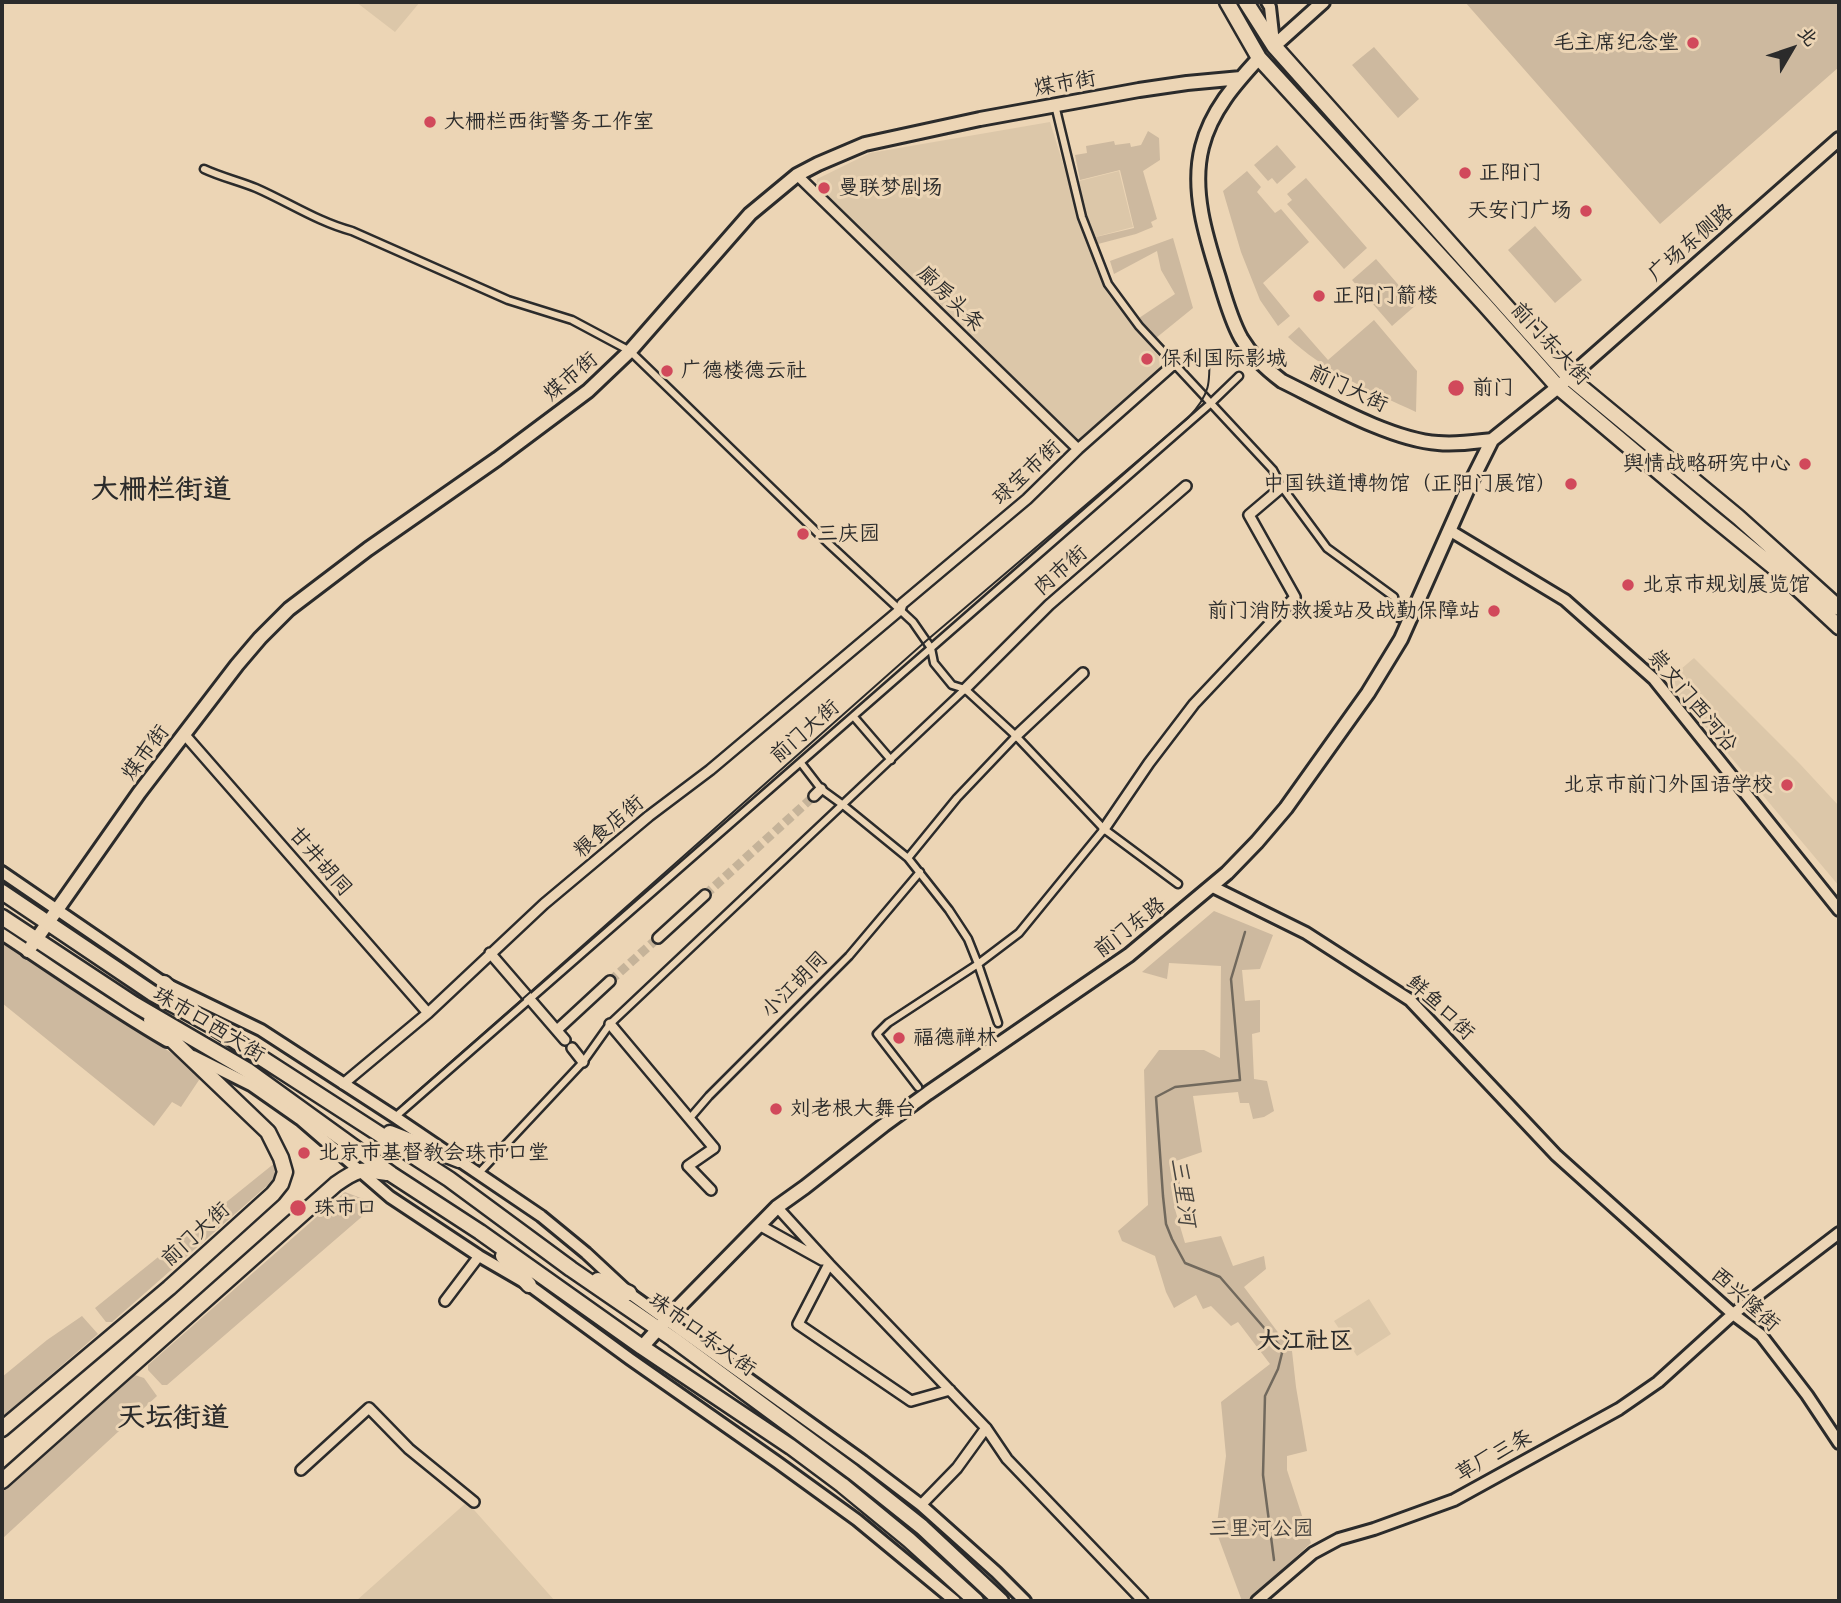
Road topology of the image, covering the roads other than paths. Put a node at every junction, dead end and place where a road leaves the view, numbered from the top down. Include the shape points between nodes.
1 (1246, 2) edge
2 (1267, 2) edge
3 (1323, 2) edge
4 (1228, 4) edge
5 (1274, 46) junction
6 (1259, 58) junction
7 (1241, 78) junction
8 (1055, 105) junction
9 (1839, 139) edge
10 (204, 169) dead end
11 (797, 175) junction
12 (630, 351) junction
13 (1174, 364) junction
14 (1239, 376) dead end
15 (1563, 382) junction
16 (1210, 404) junction
17 (1492, 440) junction
18 (1078, 449) junction
19 (1186, 486) dead end
20 (1282, 487) junction
21 (1449, 530) junction
22 (901, 607) junction
23 (1839, 608) edge
24 (1399, 618) dead end
25 (1839, 627) edge
26 (932, 650) junction
27 (1083, 673) dead end
28 (965, 689) junction
29 (854, 717) junction
30 (184, 734) junction
31 (1016, 736) junction
32 (891, 760) junction
33 (801, 763) junction
34 (843, 805) junction
35 (1104, 829) junction
36 (908, 858) junction
37 (2, 872) edge
38 (920, 872) junction
39 (1178, 884) dead end
40 (1213, 887) junction
41 (2, 892) edge
42 (705, 895) tunnel mouth
43 (57, 909) junction
44 (1839, 910) edge
45 (2, 917) edge
46 (47, 923) junction
47 (2, 934) edge
48 (658, 938) tunnel mouth
49 (32, 945) junction
50 (490, 953) junction
51 (978, 964) junction
52 (611, 981) tunnel mouth
53 (163, 982) junction
54 (530, 999) junction
55 (134, 1004) junction
56 (428, 1013) junction
57 (998, 1023) dead end
58 (610, 1024) junction
59 (212, 1026) junction
60 (557, 1030) junction
61 (565, 1040) dead end
62 (572, 1048) dead end
63 (180, 1049) junction
64 (583, 1062) junction
65 (247, 1070) junction
66 (343, 1084) junction
67 (918, 1087) dead end
68 (396, 1117) junction
69 (690, 1118) junction
70 (363, 1122) junction
71 (459, 1160) junction
72 (360, 1170) junction
73 (480, 1173) junction
74 (391, 1174) junction
75 (711, 1190) dead end
76 (1607, 1201) joint
77 (777, 1207) junction
78 (759, 1225) junction
79 (480, 1232) junction
80 (1839, 1233) edge
81 (479, 1256) junction
82 (829, 1264) junction
83 (571, 1269) junction
84 (529, 1285) junction
85 (629, 1293) junction
86 (444, 1301) dead end
87 (1733, 1314) junction
88 (662, 1324) junction
89 (642, 1347) junction
90 (697, 1357) junction
91 (682, 1374) junction
92 (950, 1391) junction
93 (986, 1428) junction
94 (2, 1429) edge
95 (1839, 1443) edge
96 (301, 1470) dead end
97 (2, 1481) edge
98 (474, 1502) dead end
99 (920, 1504) junction
100 (955, 1601) edge
101 (976, 1601) edge
102 (1001, 1601) edge
103 (1025, 1601) edge
104 (1143, 1601) edge
105 (1257, 1601) edge

1 - 5 main road, 前门东大街
2 - 5 street
3 - 5 main road
4 - 6 main road, 前门东大街
5 - 6 main road
5 - 15 main road, 前门东大街
6 - 7 main road
6 - 15 main road, 前门东大街 via 1485,304
7 - 8 main road, 煤市街
7 - 17 main road, 前门大街 via 1209,124 1198,172 1207,238 1241,338 1269,371 1292,386 1399,435 1454,444
8 - 11 main road, 煤市街 via 865,144
8 - 13 street via 1082,217 1108,284
9 - 15 main road, 广场东侧路
10 - 12 street via 508,300 572,320
11 - 12 main road, 煤市街 via 750,214
11 - 18 street, 廊房头条
12 - 22 street
12 - 30 main road, 煤市街 via 541,427 289,609 237,665
13 - 16 street
13 - 18 street, 球宝市街
14 - 16 street, 前门大街
15 - 17 main road, 广场东侧路
15 - 23 main road, 前门东大街 via 1738,517
15 - 25 main road, 前门东大街
16 - 20 street via 1273,470
16 - 26 street, 前门大街
17 - 21 main road, 前门东路
18 - 22 street, 球宝市街
19 - 28 street, 肉市街 via 1049,604
20 - 24 street via 1327,548 1394,597
20 - 35 street via 1249,515 1295,597 1194,704
21 - 40 main road, 前门东路 via 1401,639 1368,693 1286,808
21 - 44 street, 崇文门西河沿 via 1565,600 1654,679
22 - 26 street
22 - 50 street, 粮食店街
26 - 28 street via 934,663 952,685
26 - 29 street, 前门大街
27 - 31 street
28 - 31 street
28 - 32 street
29 - 32 street
29 - 33 street, 前门大街
30 - 43 main road, 煤市街
30 - 56 street, 甘井胡同
31 - 35 street
31 - 36 street
32 - 34 street
33 - 34 street via 818,793
33 - 54 street, 前门大街
34 - 36 street
34 - 58 street
35 - 39 street
35 - 51 street via 1019,933
36 - 38 street
37 - 43 street, 珠市口西大街
38 - 51 street via 968,939
38 - 69 street, 小江胡同 via 849,956
40 - 76 street, 鲜鱼口街 via 1307,933 1410,1000 1540,1140
40 - 77 main road, 前门东路 via 1129,956 928,1093
41 - 46 main road, 珠市口西大街
42 - 48 street
43 - 46 main road, 煤市街
43 - 53 street, 珠市口西大街
45 - 49 main road, 珠市口西大街
46 - 49 main road, 煤市街
46 - 59 main road, 珠市口西大街 via 152,993
47 - 49 street, 珠市口西大街
49 - 55 main road, 珠市口西大街
49 - 63 street, 珠市口西大街 via 127,1018
50 - 54 street
50 - 56 street, 粮食店街
51 - 57 street
51 - 67 street via 877,1034
52 - 60 street
53 - 59 main road
53 - 66 street, 珠市口西大街 via 261,1030
54 - 60 street
54 - 68 street, 前门大街
55 - 63 main road, 前门大街
55 - 65 main road, 珠市口西大街
56 - 66 street, 粮食店街
58 - 64 street
58 - 69 street
59 - 70 main road, 珠市口西大街
60 - 61 street
62 - 64 street
63 - 65 main road
63 - 72 street, 珠市口西大街 via 251,1085 302,1120
63 - 94 main road, 前门大街 via 268,1132 285,1172 281,1184 169,1288
64 - 73 street
65 - 74 main road, 珠市口西大街
66 - 68 street, 珠市口西大街
68 - 71 street, 珠市口东大街
69 - 75 street via 715,1148 688,1166
70 - 71 main road
70 - 83 main road, 珠市口东大街
71 - 73 street, 珠市口东大街
72 - 74 main road
72 - 81 street via 390,1197
72 - 97 main road via 336,1184
73 - 85 street, 珠市口东大街 via 541,1216
74 - 79 main road, 珠市口东大街
76 - 87 street, 西兴隆街
77 - 78 main road, 前门东路
77 - 82 street
78 - 82 street
78 - 88 main road, 前门东路
79 - 84 main road
79 - 89 main road, 珠市口东大街
80 - 87 street, 草厂三条
81 - 84 street
81 - 86 street
82 - 92 street
82 - 92 street via 798,1324 911,1401
83 - 85 main road
83 - 88 main road, 珠市口东大街
84 - 100 street via 857,1520
85 - 88 street, 珠市口东大街
87 - 95 street, 西兴隆街 via 1761,1335
87 - 105 street, 草厂三条 via 1658,1382 1619,1409 1454,1500 1339,1539 1313,1553
88 - 89 main road, 前门东路
88 - 90 main road, 珠市口东大街
88 - 99 street, 珠市口东大街
89 - 91 main road, 珠市口东大街
90 - 91 main road
90 - 102 main road, 珠市口东大街 via 912,1520
91 - 101 main road, 珠市口东大街 via 842,1485
92 - 93 street
93 - 99 street via 957,1468
93 - 104 street via 1007,1459
96 - 98 street via 369,1408 409,1449
99 - 103 street, 珠市口东大街

